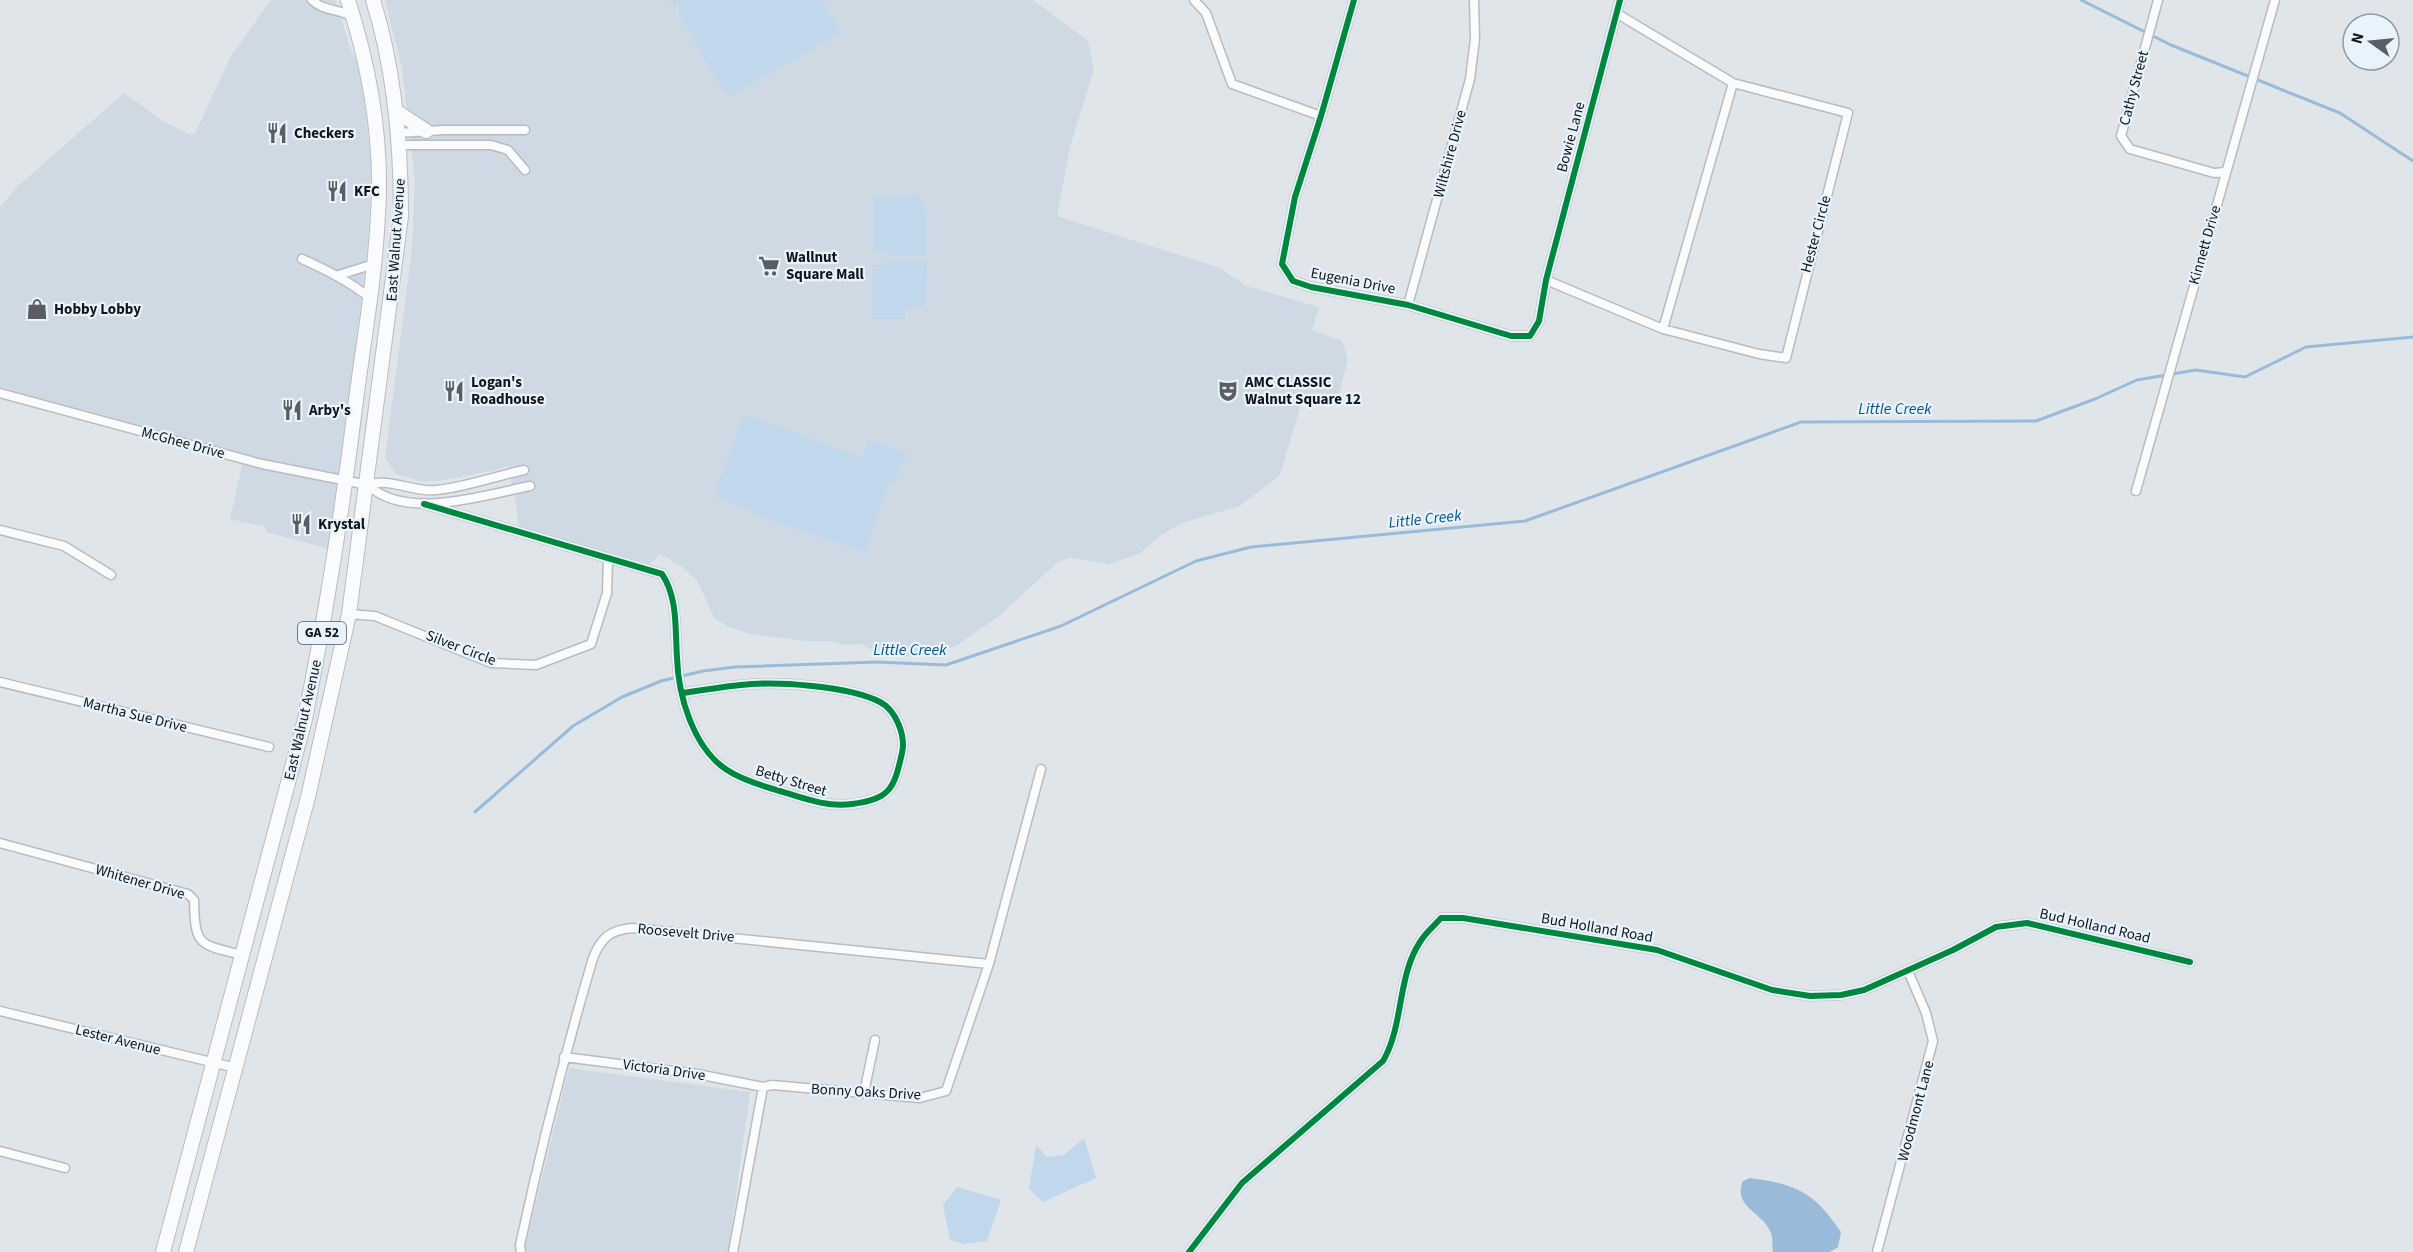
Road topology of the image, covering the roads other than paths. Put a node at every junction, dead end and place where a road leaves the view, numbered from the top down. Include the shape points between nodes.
1 (316, 0) edge
2 (348, 0) edge
3 (373, 0) edge
4 (1194, 0) edge
5 (1354, 0) edge
6 (1474, 0) edge
7 (1620, 0) edge
8 (2157, 0) edge
9 (2275, 0) edge
10 (1616, 13) junction
11 (354, 18) junction
12 (1733, 83) junction
13 (396, 111) junction
14 (1321, 116) junction
15 (525, 130) dead end
16 (426, 131) junction
17 (399, 139) junction
18 (525, 170) dead end
19 (2225, 172) junction
20 (302, 259) dead end
21 (374, 264) junction
22 (339, 275) junction
23 (1546, 280) junction
24 (370, 298) junction
25 (1408, 305) junction
26 (1663, 329) junction
27 (0, 393) edge
28 (524, 470) dead end
29 (346, 482) junction
30 (368, 485) junction
31 (530, 486) dead end
32 (2136, 491) dead end
33 (424, 504) junction
34 (0, 530) edge
35 (608, 558) junction
36 (111, 575) dead end
37 (349, 614) junction
38 (0, 682) edge
39 (683, 693) junction
40 (269, 747) dead end
41 (1041, 769) dead end
42 (0, 843) edge
43 (242, 955) junction
44 (2190, 962) dead end
45 (989, 964) junction
46 (1908, 971) junction
47 (0, 1011) edge
48 (875, 1040) dead end
49 (564, 1057) junction
50 (214, 1064) junction
51 (236, 1068) junction
52 (763, 1087) junction
53 (864, 1093) junction
54 (0, 1151) edge
55 (65, 1168) dead end
56 (164, 1252) edge
57 (186, 1252) edge
58 (521, 1252) edge
59 (733, 1252) edge
60 (1189, 1252) edge
61 (1877, 1252) edge

1 - 11 street via 321,9 337,10
2 - 11 main road, East Walnut Avenue / GA 52
3 - 13 main road, East Walnut Avenue / GA 52
4 - 14 street via 1206,13 1232,84
5 - 14 street, Eugenia Drive
6 - 25 street, Wiltshire Drive via 1470,79
7 - 10 street, Bowie Lane
8 - 19 street, Cathy Street via 2121,136 2130,149 2214,173
9 - 19 street, Kinnett Drive
10 - 12 street, Hester Circle
10 - 23 street, Bowie Lane
11 - 21 main road, East Walnut Avenue / GA 52 via 369,77 375,125 379,214
12 - 26 street
12 - 26 street, Hester Circle via 1848,112 1786,358
13 - 16 main road
13 - 17 main road, East Walnut Avenue / GA 52
14 - 25 street, Eugenia Drive via 1295,197 1282,264 1293,281
15 - 16 street
16 - 17 street
17 - 18 street via 491,145 508,150
17 - 30 main road, East Walnut Avenue / GA 52 via 401,216
19 - 32 street, Kinnett Drive
20 - 22 street
21 - 22 street
21 - 24 main road, East Walnut Avenue / GA 52
22 - 24 street
23 - 25 street, Eugenia Drive via 1539,321 1530,336 1511,336
23 - 26 street, Hester Circle
24 - 29 main road, East Walnut Avenue / GA 52
27 - 29 street, McGhee Drive via 251,461
28 - 30 street via 437,490 381,481
29 - 30 street, McGhee Drive
29 - 43 main road, East Walnut Avenue / GA 52 via 305,719
30 - 33 street, Betty Street via 377,493
30 - 37 main road, East Walnut Avenue / GA 52
31 - 33 street
33 - 35 street, Betty Street
34 - 36 street via 64,546
35 - 37 street, Silver Circle via 606,593 591,644 536,665 491,663 375,616
35 - 39 street, Betty Street via 662,574 668,582 674,603
37 - 51 main road, East Walnut Avenue / GA 52 via 323,740
38 - 40 street, Martha Sue Drive
39 - 39 street, Betty Street via 743,685 802,686 882,702 900,726 903,749 894,785 874,801 835,807 750,782 725,769 711,756 688,713
41 - 45 street, Bonny Oaks Drive
42 - 43 street, Whitener Drive via 188,894 194,900 200,939 206,945
43 - 50 main road, East Walnut Avenue / GA 52
44 - 46 street, Bud Holland Road via 2027,922 1996,927
45 - 49 street, Roosevelt Drive via 621,929 599,943
45 - 53 street, Bonny Oaks Drive via 946,1090 920,1098
46 - 60 street, Bud Holland Road via 1864,990 1810,996 1772,990 1646,948 1463,918 1441,918 1419,943 1406,978 1392,1045 1383,1061 1242,1183
46 - 61 street, Woodmont Lane via 1933,1041
47 - 50 street, Lester Avenue
48 - 53 street
49 - 52 street, Victoria Drive via 697,1074
49 - 58 street, Roosevelt Drive via 541,1147
50 - 51 street, Lester Avenue
50 - 56 main road, East Walnut Avenue / GA 52
51 - 57 main road, East Walnut Avenue / GA 52
52 - 53 street, Bonny Oaks Drive via 772,1084
52 - 59 street
54 - 55 street

